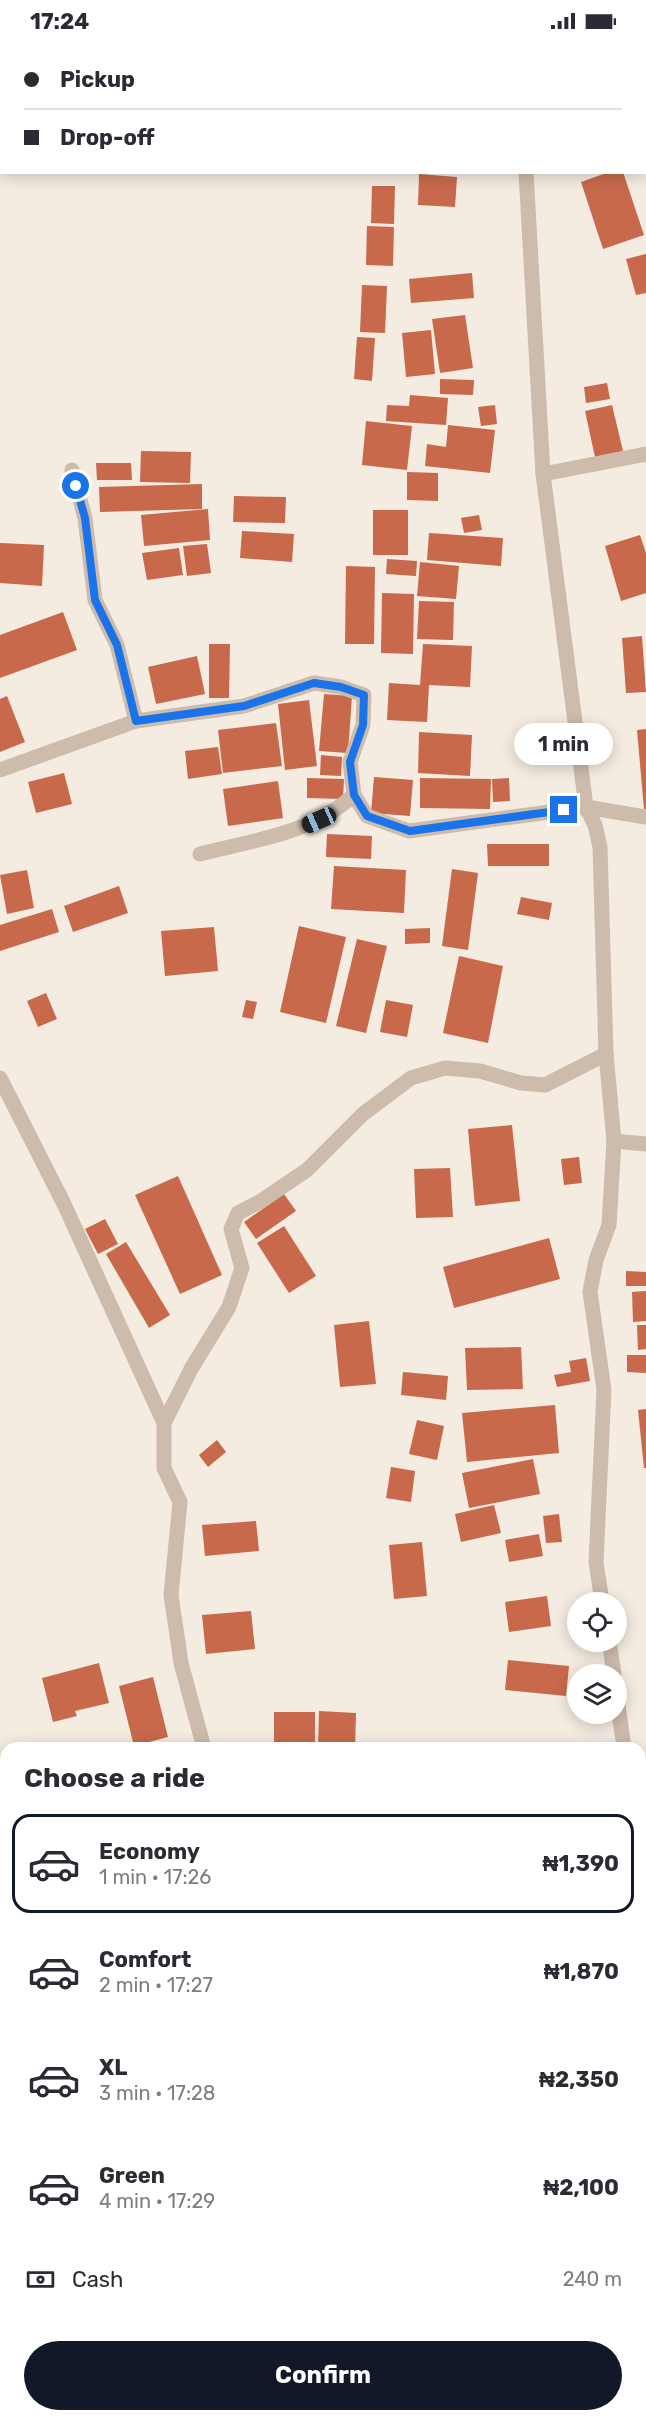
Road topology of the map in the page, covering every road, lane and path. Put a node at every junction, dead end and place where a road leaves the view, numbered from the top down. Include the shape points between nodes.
1 (526, 174) edge
2 (646, 454) edge
3 (72, 470) dead end
4 (543, 474) junction
5 (136, 721) junction
6 (0, 770) edge
7 (354, 795) junction
8 (586, 807) junction
9 (646, 817) edge
10 (200, 855) dead end
11 (606, 1054) junction
12 (0, 1078) edge
13 (614, 1141) junction
14 (646, 1144) edge
15 (164, 1423) junction
16 (600, 1592) edge
17 (621, 1724) edge
18 (202, 1742) edge
19 (623, 1742) edge

1 - 4 street
2 - 4 street
3 - 5 street via 85,518 95,600 117,645
4 - 8 street
5 - 6 street
5 - 7 street via 244,706 314,683 341,687 364,695 363,725 350,762
7 - 8 street via 367,816 410,831
7 - 10 street via 333,812 291,832
8 - 9 street
8 - 11 street via 600,846
11 - 13 street
11 - 15 street via 545,1085 446,1068 411,1078 363,1114 307,1170 238,1213 231,1230 242,1268 229,1307
12 - 15 street via 64,1204
13 - 14 street
13 - 16 street via 609,1225 590,1292 604,1390 596,1562
15 - 18 street via 164,1468 180,1502 171,1595 181,1663
17 - 19 street

